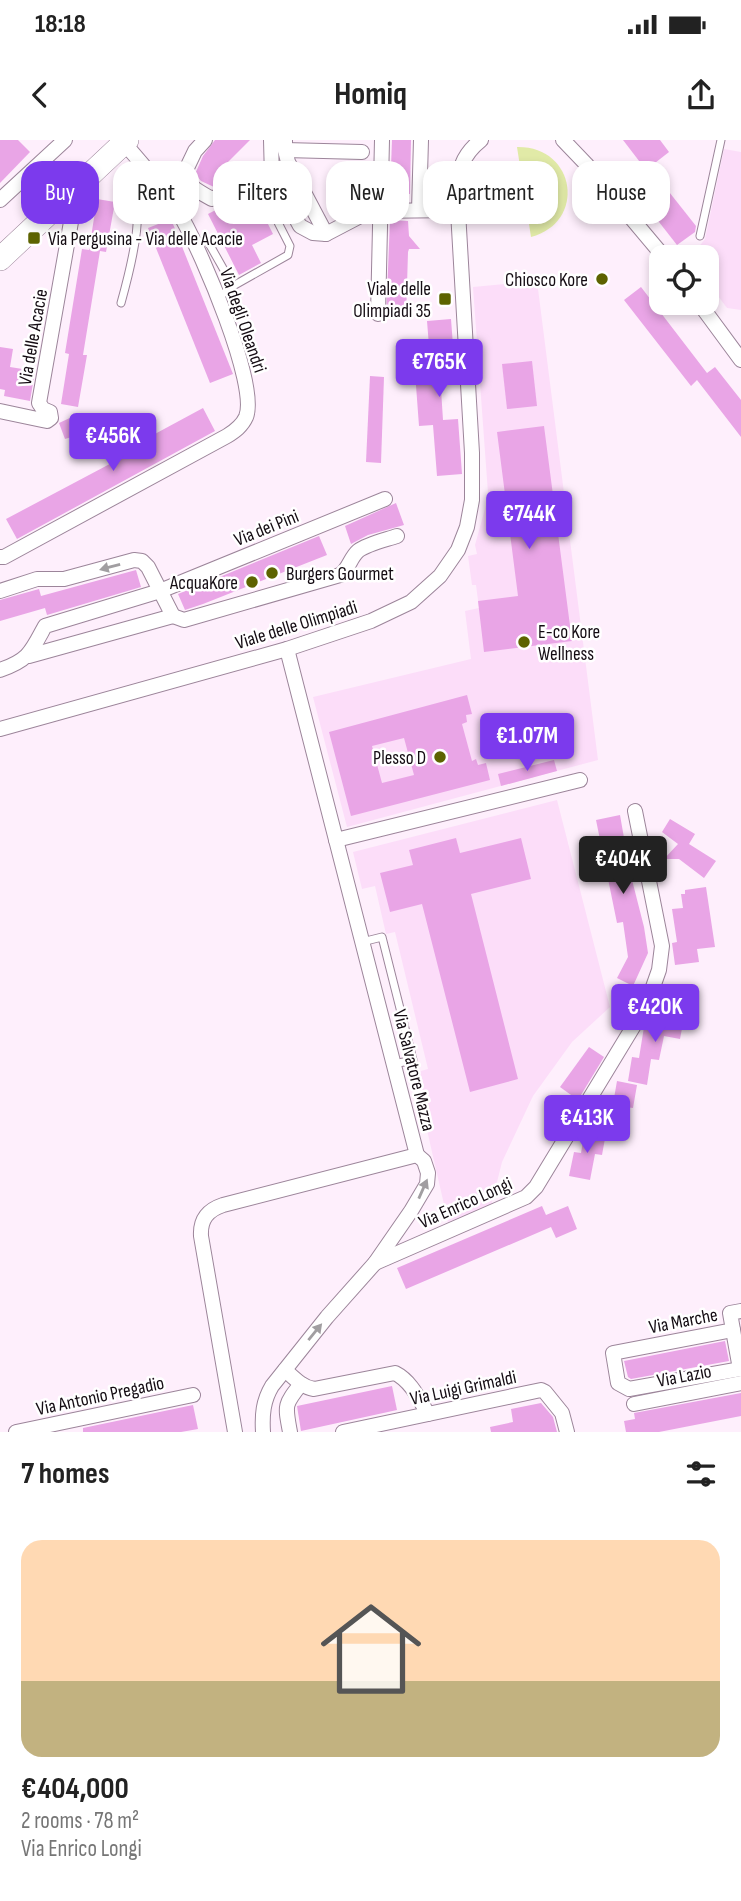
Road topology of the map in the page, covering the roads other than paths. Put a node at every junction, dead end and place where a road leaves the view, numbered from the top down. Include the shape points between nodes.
1 (65, 140) edge
2 (205, 140) edge
3 (271, 140) edge
4 (382, 140) edge
5 (421, 140) edge
6 (481, 140) edge
7 (563, 140) edge
8 (721, 140) edge
9 (123, 144) edge
10 (285, 145) edge
11 (362, 152) dead end
12 (272, 161) edge
13 (381, 161) edge
14 (463, 161) edge
15 (99, 166) edge
16 (213, 199) edge
17 (0, 200) edge
18 (409, 210) edge
19 (419, 210) junction
20 (423, 210) edge
21 (38, 224) edge
22 (59, 224) edge
23 (71, 224) edge
24 (279, 224) edge
25 (299, 224) edge
26 (345, 224) edge
27 (380, 224) edge
28 (460, 224) edge
29 (326, 234) junction
30 (701, 236) dead end
31 (207, 240) dead end
32 (0, 244) edge
33 (654, 245) edge
34 (67, 247) junction
35 (0, 259) edge
36 (233, 286) junction
37 (219, 297) junction
38 (121, 303) dead end
39 (378, 314) dead end
40 (708, 315) edge
41 (741, 360) edge
42 (0, 411) edge
43 (385, 499) dead end
44 (397, 536) dead end
45 (0, 557) edge
46 (0, 591) edge
47 (160, 591) junction
48 (173, 616) junction
49 (287, 649) junction
50 (29, 656) junction
51 (1, 666) edge
52 (0, 729) edge
53 (580, 780) dead end
54 (635, 811) dead end
55 (336, 840) junction
56 (362, 942) junction
57 (393, 1065) junction
58 (416, 1156) junction
59 (375, 1262) junction
60 (741, 1311) edge
61 (733, 1330) junction
62 (285, 1370) junction
63 (740, 1374) edge
64 (301, 1384) junction
65 (192, 1395) dead end
66 (634, 1405) dead end
67 (428, 1414) junction
68 (22, 1431) edge
69 (235, 1432) edge
70 (263, 1432) edge
71 (290, 1432) edge
72 (343, 1432) edge
73 (567, 1432) edge

1 - 17 street
2 - 16 street via 184,174 194,189
3 - 12 street
4 - 13 street
5 - 19 street
6 - 14 street, Viale delle Olimpiadi
7 - 33 street
8 - 30 lane
9 - 15 main road
9 - 32 main road
9 - 37 street, Via degli Oleandri via 183,219
9 - 38 lane via 139,203
10 - 11 street
10 - 29 street via 288,162
18 - 19 street
19 - 20 street
21 - 35 main road
22 - 34 street
23 - 34 street
24 - 36 lane via 290,246 288,255
25 - 29 street via 313,233
26 - 29 street
27 - 39 street
28 - 49 street, Viale delle Olimpiadi via 472,476 463,538 451,563 411,602 371,621
31 - 36 lane
34 - 42 street, Via delle Acacie via 40,403 51,418 47,421
36 - 37 lane
37 - 45 street, Via degli Oleandri via 246,382 247,416 240,427
40 - 41 street
43 - 47 street, Via dei Pini
44 - 48 street via 359,550 340,575 184,620
47 -> 46 street via 148,567 134,560
47 - 48 street
47 - 50 street, Via dei Pini via 45,626
48 - 50 street
49 - 52 street, Viale delle Olimpiadi
49 - 55 street, Via Salvatore Mazza
50 - 51 street
53 - 55 street
54 - 59 street, Via Enrico Longi via 662,946 647,1004 526,1197
55 - 56 street, Via Salvatore Mazza
56 - 57 street, Via Salvatore Mazza
56 - 57 lane via 382,937 413,1060
57 - 58 street, Via Salvatore Mazza
59 -> 58 street via 427,1184 424,1161
58 - 69 street, Via Salvatore Mazza via 223,1205 207,1214 201,1236
62 -> 59 street, Via Enrico Longi
60 - 61 street, Via Marche via 730,1313
61 - 63 street
61 - 63 street, Via Marche via 613,1353 618,1382 629,1390
62 - 64 street
62 - 70 street, Via Enrico Longi via 266,1395
63 - 66 street, Via Lazio
64 - 67 street via 314,1389 395,1373 403,1377
64 - 71 street via 286,1407
65 - 68 street, Via Antonio Pregadio
67 - 72 street, Via Luigi Grimaldi
67 - 73 street, Via Luigi Grimaldi via 541,1390 562,1413

